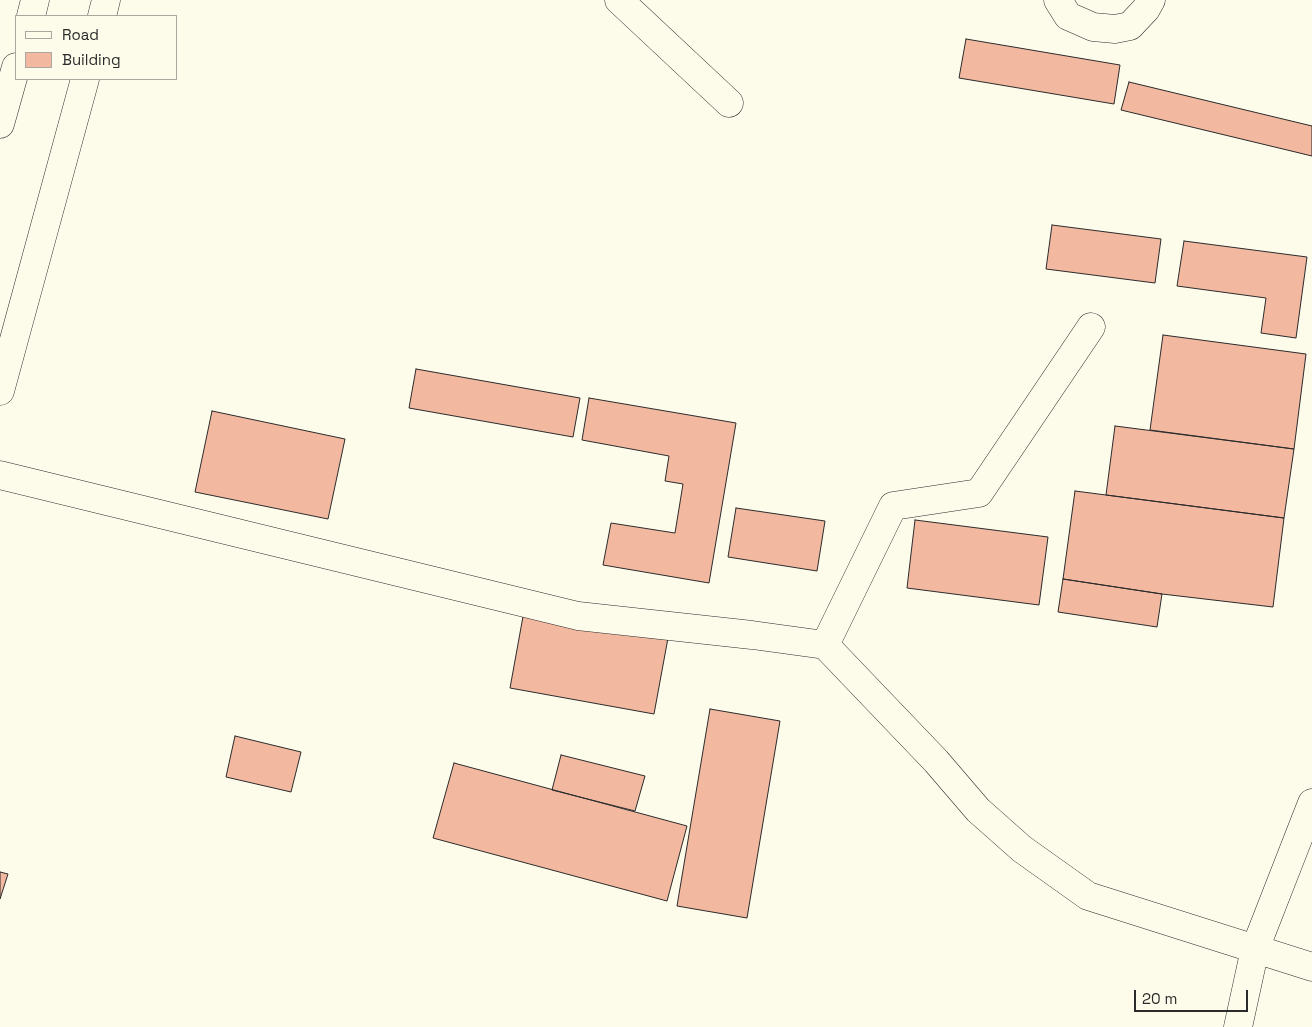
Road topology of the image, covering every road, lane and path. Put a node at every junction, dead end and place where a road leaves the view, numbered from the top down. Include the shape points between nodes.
1 (35, 0) edge
2 (106, 0) edge
3 (620, 0) edge
4 (1058, 0) edge
5 (1151, 0) edge
6 (31, 15) edge
7 (102, 15) edge
8 (15, 71) edge
9 (85, 80) edge
10 (729, 103) dead end
11 (0, 124) edge
12 (1091, 327) dead end
13 (0, 391) edge
14 (0, 475) edge
15 (826, 645) junction
16 (1312, 803) edge
17 (1255, 950) junction
18 (1312, 967) edge
19 (1238, 1027) edge

1 - 6 street
2 - 7 street
3 - 10 street
4 - 5 street via 1068,16 1094,27 1114,29 1130,26
8 - 11 street
9 - 13 street
12 - 15 street via 979,493 893,506
14 - 15 street via 578,616
15 - 17 street via 978,810 1036,860 1088,896
16 - 17 street
17 - 18 street
17 - 19 street

